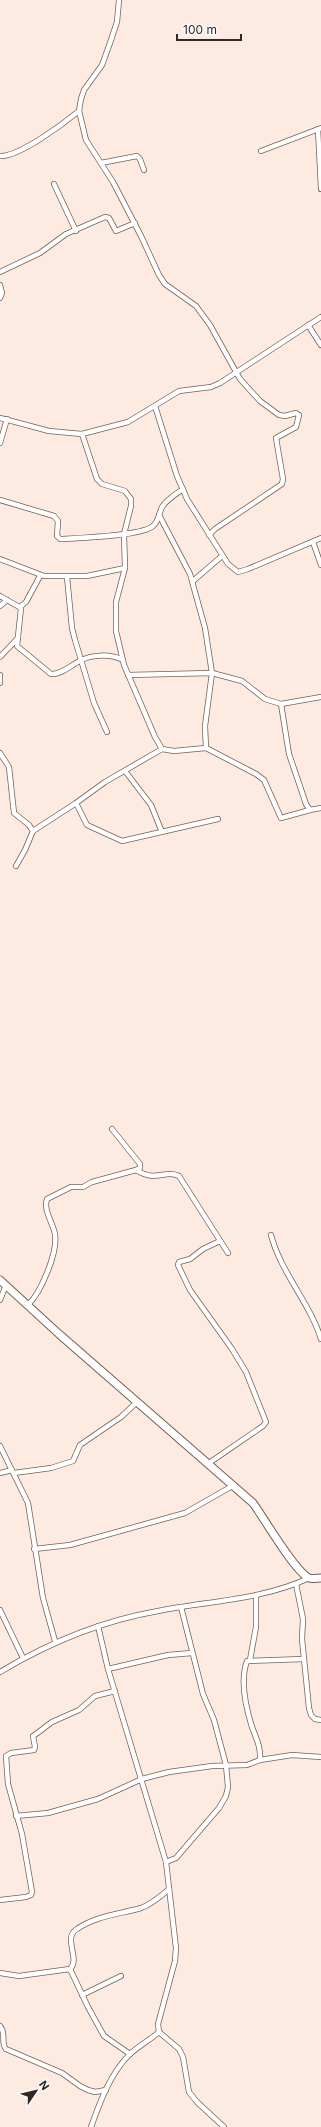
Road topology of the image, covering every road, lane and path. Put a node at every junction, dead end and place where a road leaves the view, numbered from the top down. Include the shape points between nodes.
1 (119, 0) edge
2 (79, 111) junction
3 (319, 129) edge
4 (261, 151) dead end
5 (0, 156) edge
6 (101, 163) junction
7 (144, 170) dead end
8 (54, 184) dead end
9 (321, 189) edge
10 (135, 223) junction
11 (76, 231) junction
12 (0, 272) edge
13 (0, 285) edge
14 (0, 298) edge
15 (321, 317) edge
16 (308, 325) junction
17 (321, 345) edge
18 (236, 372) junction
19 (155, 406) junction
20 (0, 418) edge
21 (7, 420) junction
22 (82, 434) junction
23 (0, 444) edge
24 (183, 489) junction
25 (0, 500) edge
26 (159, 515) junction
27 (124, 534) junction
28 (209, 535) junction
29 (321, 538) edge
30 (313, 542) junction
31 (222, 556) junction
32 (0, 559) edge
33 (321, 565) edge
34 (125, 568) junction
35 (40, 576) junction
36 (67, 577) junction
37 (193, 581) junction
38 (0, 596) edge
39 (7, 600) junction
40 (0, 606) edge
41 (20, 607) junction
42 (18, 638) junction
43 (0, 657) edge
44 (81, 660) junction
45 (123, 660) junction
46 (212, 673) junction
47 (0, 675) edge
48 (128, 675) junction
49 (0, 682) edge
50 (321, 697) edge
51 (281, 704) junction
52 (107, 732) dead end
53 (206, 748) junction
54 (162, 749) junction
55 (0, 753) edge
56 (126, 771) junction
57 (76, 803) junction
58 (321, 808) edge
59 (310, 810) junction
60 (218, 819) dead end
61 (33, 831) junction
62 (162, 832) junction
63 (16, 866) dead end
64 (112, 1129) dead end
65 (136, 1170) junction
66 (272, 1235) dead end
67 (220, 1241) junction
68 (228, 1253) dead end
69 (3, 1282) edge
70 (0, 1300) edge
71 (28, 1305) junction
72 (321, 1339) edge
73 (137, 1402) junction
74 (0, 1446) edge
75 (208, 1463) junction
76 (13, 1471) junction
77 (0, 1473) edge
78 (234, 1485) junction
79 (34, 1549) junction
80 (309, 1578) junction
81 (321, 1578) edge
82 (296, 1584) junction
83 (256, 1594) junction
84 (181, 1607) junction
85 (0, 1610) edge
86 (98, 1626) junction
87 (55, 1641) junction
88 (192, 1653) junction
89 (23, 1658) junction
90 (304, 1659) junction
91 (250, 1660) junction
92 (108, 1669) junction
93 (0, 1672) edge
94 (115, 1691) junction
95 (321, 1720) edge
96 (321, 1757) edge
97 (260, 1760) junction
98 (226, 1766) junction
99 (142, 1779) junction
100 (16, 1816) junction
101 (166, 1862) junction
102 (169, 1889) junction
103 (0, 1900) edge
104 (70, 1968) junction
105 (0, 1973) edge
106 (121, 1976) dead end
107 (82, 1995) junction
108 (0, 2026) edge
109 (159, 2032) junction
110 (130, 2054) junction
111 (106, 2090) junction
112 (91, 2127) edge
113 (224, 2127) edge

1 - 2 street via 117,22 110,43 99,70 84,90
2 - 5 street via 24,149
2 - 6 street via 86,140
3 - 4 street
3 - 9 street
6 - 7 street via 137,156
6 - 10 street
8 - 11 street
10 - 11 street via 116,231 109,218 105,217
10 - 18 street via 159,276 165,284 196,306
11 - 12 street via 66,234 32,258
13 - 14 street
15 - 16 street
16 - 17 street
16 - 18 street
18 - 19 street via 211,387 192,388 174,393
18 - 28 street via 265,405 281,415 296,413 299,419 296,427 276,438 282,484
19 - 22 street via 123,424
19 - 24 street
20 - 21 street
21 - 22 street via 49,431
21 - 23 street
22 - 27 street via 97,478 102,484 124,492 131,499
24 - 26 street via 165,503
24 - 28 street
25 - 27 street via 54,516 58,521 57,536 60,539
26 - 27 street via 156,522 147,530
26 - 37 street
27 - 34 street
28 - 31 street
29 - 30 street
30 - 31 street via 238,572 232,569
30 - 33 street
31 - 37 street
32 - 35 street
34 - 36 street via 87,576
34 - 45 street via 116,602 115,618
35 - 36 street
35 - 41 street via 26,602
36 - 44 street via 72,628
37 - 46 street via 206,628
38 - 39 street
39 - 40 street
39 - 41 street
41 - 42 street
42 - 43 street
42 - 44 street via 16,643 19,648 51,674 61,672
44 - 45 street via 108,655
44 - 52 street via 94,703
45 - 48 street
46 - 48 street
46 - 51 street via 242,681 265,699
46 - 53 street via 205,726
47 - 49 street
48 - 54 street
50 - 51 street
51 - 59 street via 289,754
53 - 54 street via 174,751
53 - 59 street via 262,778 281,818
54 - 56 street
55 - 61 street via 10,767 14,813 30,825
56 - 57 street via 105,782
56 - 62 street via 151,805
57 - 61 street
57 - 62 street via 88,824 118,840 127,841
58 - 59 street
60 - 62 street
61 - 63 street
64 - 65 street via 139,1162 141,1166
65 - 67 street via 151,1177 174,1174 179,1176
65 - 71 street via 92,1182 83,1187 71,1187 47,1199 46,1205 55,1240 44,1280 36,1298
66 - 72 street via 290,1279
67 - 68 street
67 - 75 street via 190,1259 179,1262 178,1265 190,1290 246,1372 266,1422
69 - 70 street via 4,1294
69 - 71 main road
71 - 73 main road
73 - 75 main road
73 - 76 street via 121,1417 80,1445 73,1461 30,1472
74 - 76 street
75 - 78 main road
76 - 77 street
76 - 79 street via 28,1503
78 - 79 street via 185,1513 70,1545
78 - 80 main road via 266,1520 298,1570
79 - 87 street via 43,1598
80 - 81 main road
80 - 82 street
82 - 83 street
82 - 90 street via 303,1619
83 - 84 street
83 - 91 street via 256,1627
84 - 86 street
84 - 88 street
85 - 89 street
86 - 87 street
86 - 92 street
87 - 89 street
88 - 92 street via 168,1655
88 - 98 street
89 - 93 street
90 - 91 street
90 - 95 street via 309,1708 315,1719
91 - 97 street via 245,1666 245,1693 250,1720 259,1745
92 - 94 street
94 - 99 street
94 - 100 street via 95,1696 79,1710 52,1722 33,1736 34,1750 6,1756 8,1784
96 - 97 street via 292,1756
97 - 98 street via 247,1765
98 - 99 street via 189,1768
98 - 101 street via 228,1787 219,1808 176,1858
99 - 100 street via 98,1799 48,1813
99 - 101 street
100 - 103 street via 22,1834 32,1894
101 - 102 street
102 - 104 street via 142,1908 121,1912 76,1929 71,1936 74,1962
102 - 109 street via 176,1948 158,2024
104 - 105 street via 19,1976
104 - 107 street
106 - 107 street
107 - 110 street via 104,2036
108 - 111 street via 4,2032 3,2044 6,2049 62,2073 84,2088 95,2092
109 - 110 street
109 - 113 street via 179,2049 183,2057 189,2092
110 - 111 street
111 - 112 street

